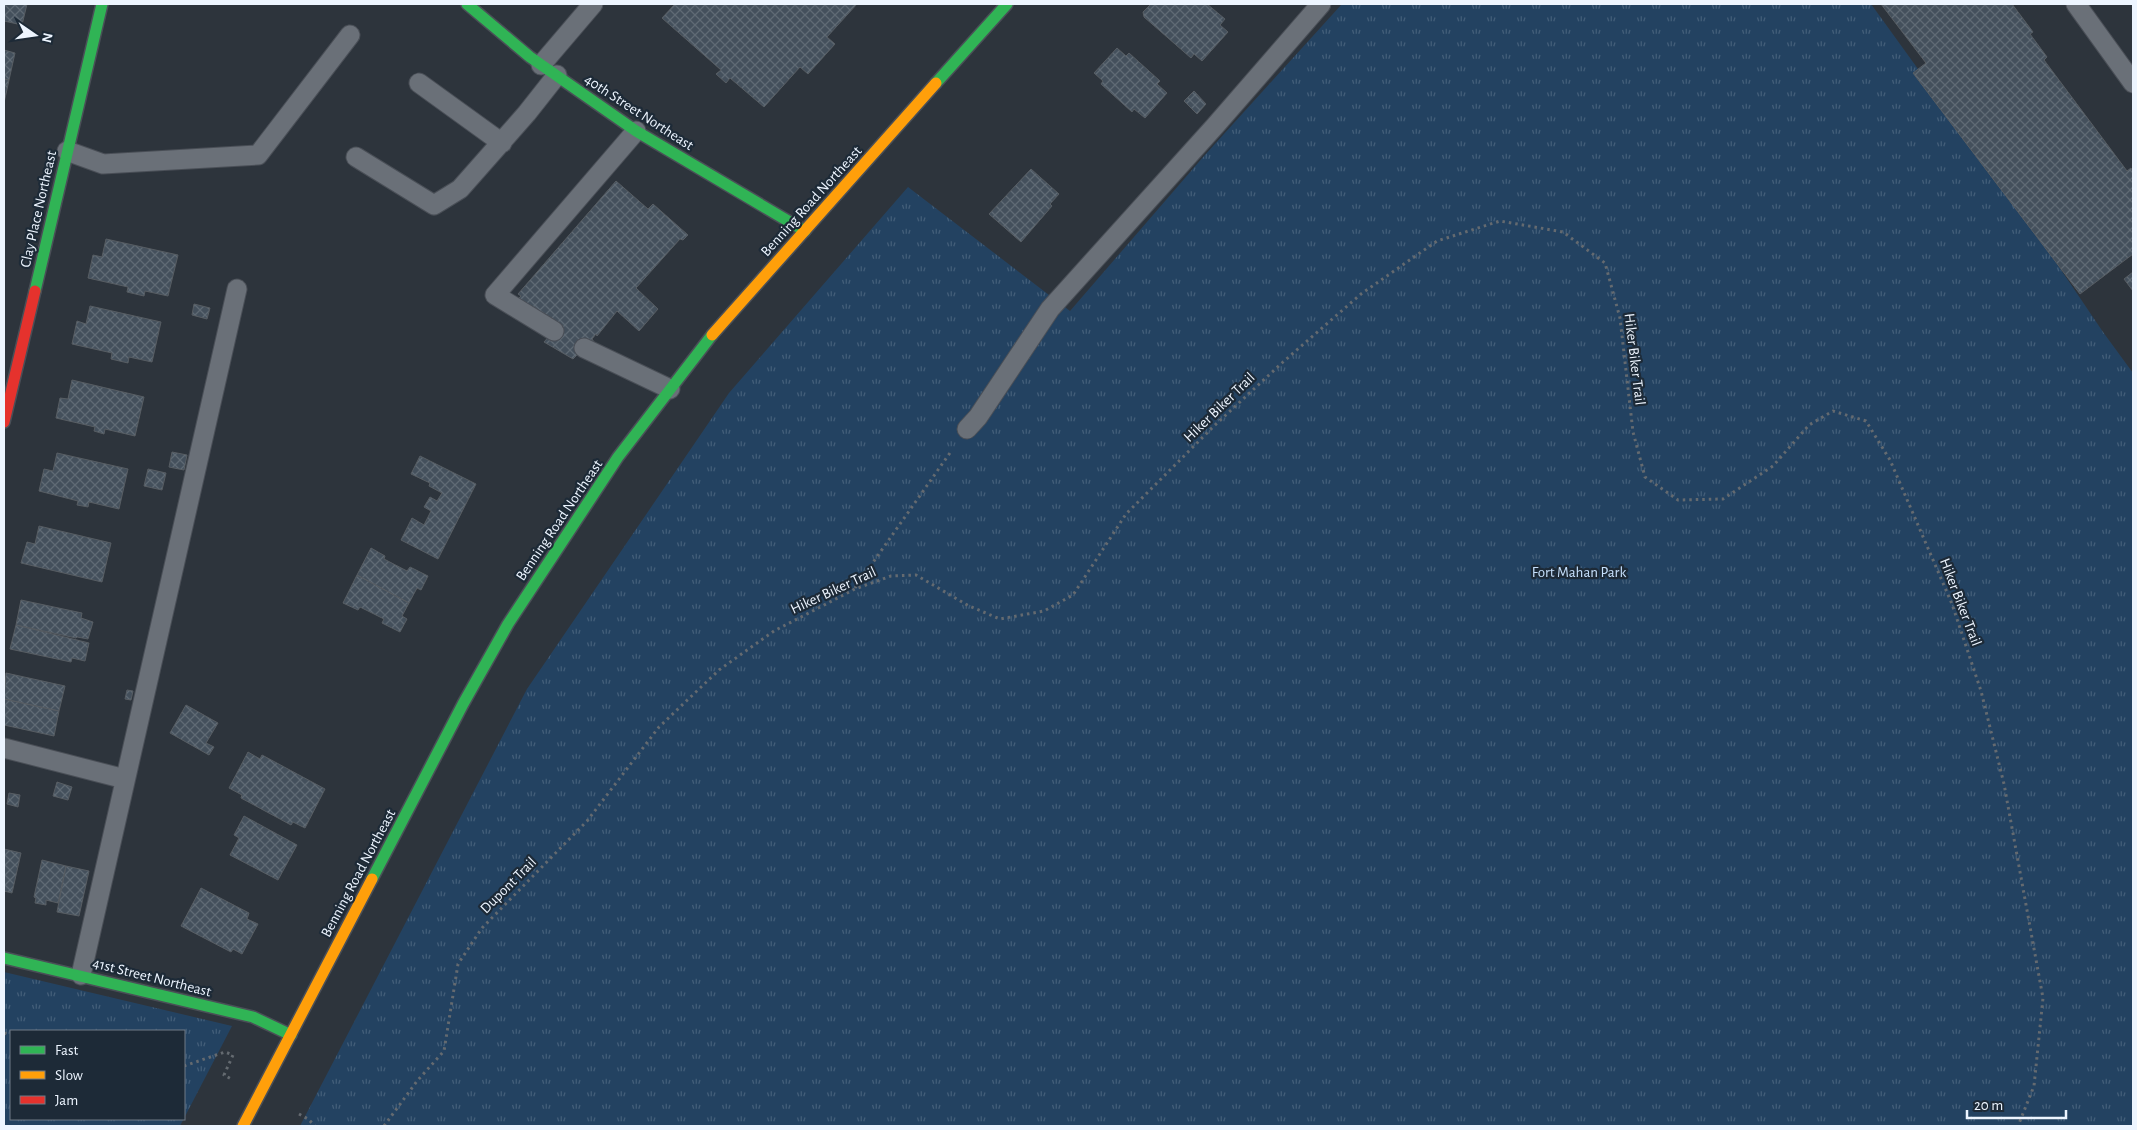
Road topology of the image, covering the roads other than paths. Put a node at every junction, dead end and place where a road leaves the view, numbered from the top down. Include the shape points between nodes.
1 (102, 4) edge
2 (467, 4) edge
3 (593, 4) edge
4 (1007, 4) edge
5 (1321, 4) edge
6 (2076, 4) edge
7 (350, 35) dead end
8 (549, 70) junction
9 (419, 83) dead end
10 (2133, 83) edge
11 (636, 131) junction
12 (502, 143) junction
13 (67, 150) junction
14 (356, 156) dead end
15 (805, 231) junction
16 (237, 289) dead end
17 (554, 331) dead end
18 (584, 348) dead end
19 (670, 389) junction
20 (4, 422) edge
21 (967, 429) road end
22 (4, 748) edge
23 (125, 779) junction
24 (4, 958) edge
25 (81, 975) junction
26 (291, 1034) junction
27 (243, 1126) edge

1 - 13 main road, Clay Place Northeast
2 - 8 main road, 40th Street Northeast
3 - 8 lane
4 - 15 main road, Benning Road Northeast
5 - 21 lane via 1050,308
6 - 10 lane
7 - 13 lane via 258,155 103,164
8 - 11 main road, 40th Street Northeast
8 - 12 lane via 528,113
9 - 12 lane
11 - 15 main road, 40th Street Northeast
11 - 17 lane via 495,295
12 - 14 lane via 460,189 434,205
13 - 20 main road, Clay Place Northeast
15 - 19 main road, Benning Road Northeast via 744,298
16 - 23 lane
18 - 19 lane
19 - 26 main road, Benning Road Northeast via 576,518 508,624
22 - 23 lane
23 - 25 lane
24 - 25 main road, 41st Street Northeast
25 - 26 main road, 41st Street Northeast via 252,1017
26 - 27 main road, Benning Road Northeast

